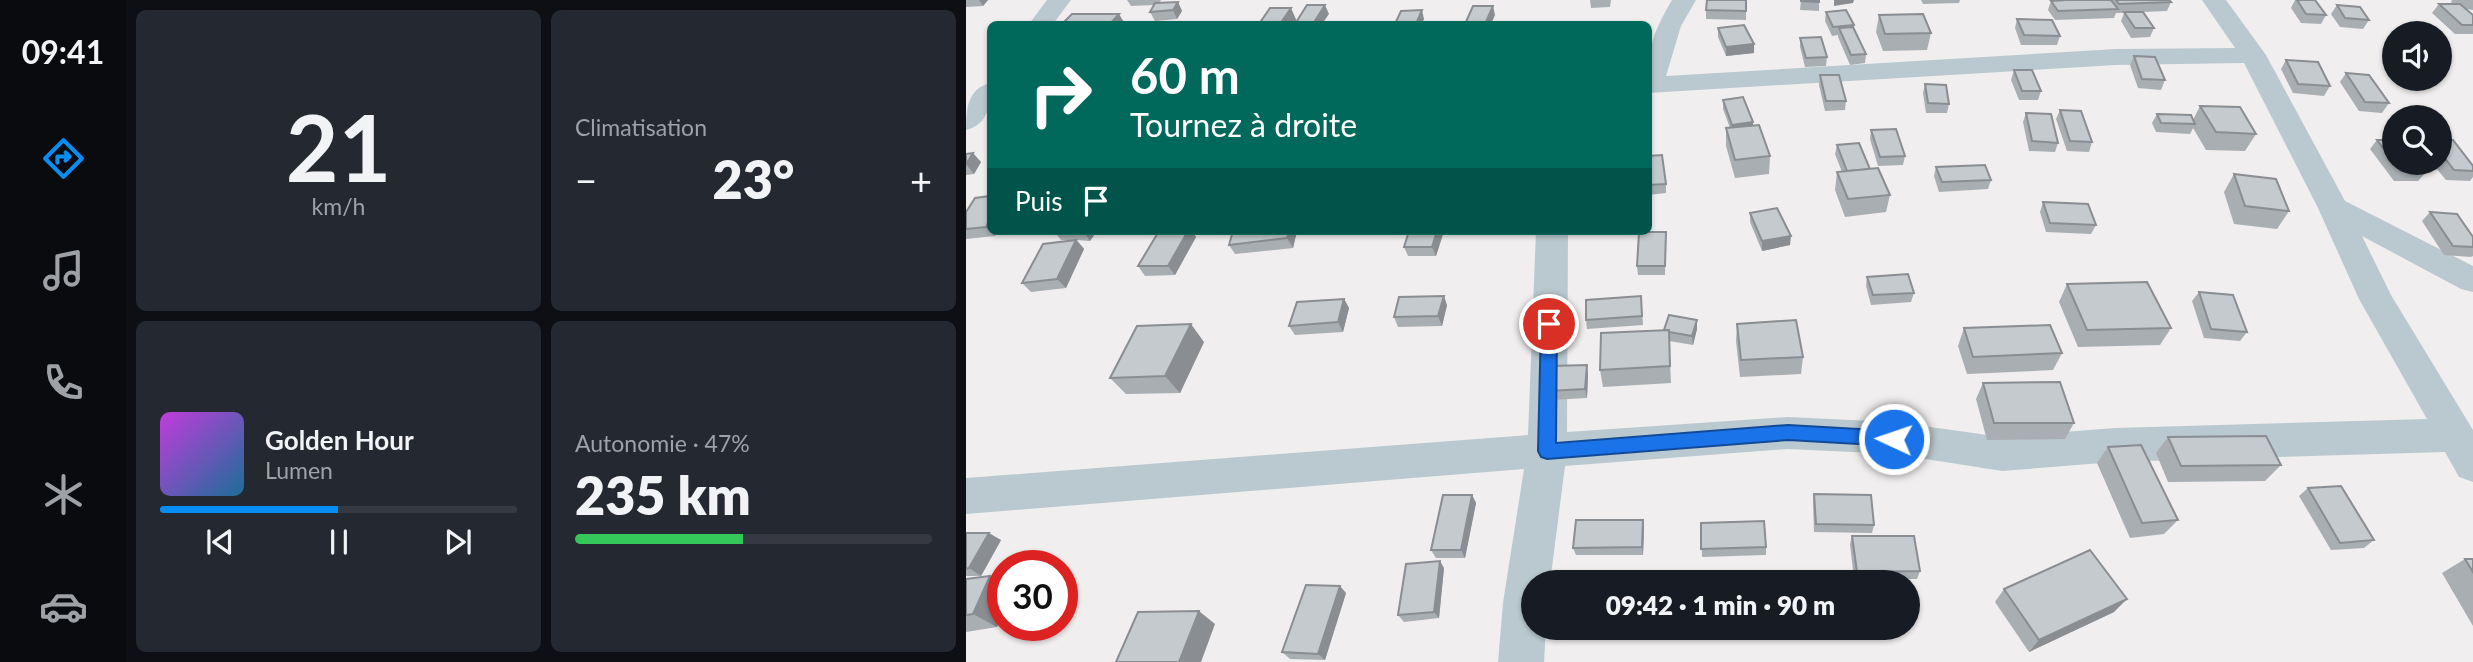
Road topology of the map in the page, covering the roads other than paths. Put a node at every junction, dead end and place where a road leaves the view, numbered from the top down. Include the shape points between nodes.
1 (1059, 0) edge
2 (1684, 0) edge
3 (2214, 0) edge
4 (1043, 21) edge
5 (2253, 55) junction
6 (1652, 79) edge
7 (1652, 85) edge
8 (987, 96) edge
9 (973, 118) edge
10 (2333, 208) junction
11 (1552, 235) edge
12 (2473, 280) edge
13 (2463, 450) edge
14 (1547, 451) junction
15 (966, 496) edge
16 (1521, 662) edge

1 - 4 street
2 - 6 street
3 - 5 street
5 - 7 street via 2091,58
5 - 10 street
8 - 9 street
10 - 12 street
10 - 13 street via 2376,299
11 - 14 street
13 - 14 street via 2115,445 2002,454 1894,439 1788,433
14 - 15 street
14 - 16 street

